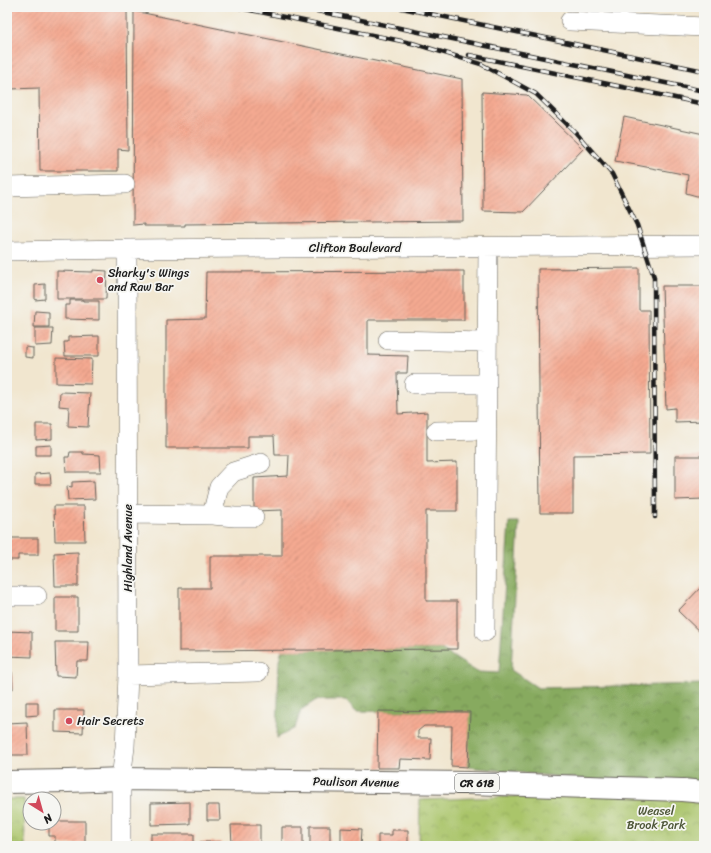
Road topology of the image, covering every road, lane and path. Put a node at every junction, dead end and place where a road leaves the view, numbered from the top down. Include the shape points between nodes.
1 (570, 21) dead end
2 (704, 26) edge
3 (125, 184) dead end
4 (7, 187) edge
5 (704, 246) edge
6 (488, 247) junction
7 (127, 249) junction
8 (7, 251) edge
9 (388, 340) dead end
10 (488, 342) junction
11 (414, 384) dead end
12 (487, 384) junction
13 (487, 430) junction
14 (436, 431) dead end
15 (261, 463) dead end
16 (128, 514) junction
17 (212, 515) junction
18 (254, 517) dead end
19 (7, 596) edge
20 (37, 596) dead end
21 (485, 632) dead end
22 (258, 672) dead end
23 (128, 675) junction
24 (121, 779) junction
25 (7, 782) edge
26 (704, 792) edge
27 (121, 846) edge

1 - 2 street
3 - 4 street
5 - 6 street, Clifton Boulevard
6 - 7 street, Clifton Boulevard
6 - 10 street
7 - 8 street, Clifton Boulevard
7 - 16 street, Highland Avenue
9 - 10 street
10 - 12 street
11 - 12 street
12 - 13 street
13 - 14 street
13 - 21 street
15 - 17 street via 233,472 219,487
16 - 17 street
16 - 23 street, Highland Avenue
17 - 18 street
19 - 20 street
22 - 23 street
23 - 24 street, Highland Avenue
24 - 25 main road, Paulison Avenue / CR 618
24 - 26 main road, Paulison Avenue / CR 618 via 468,783
24 - 27 street, Highland Avenue

